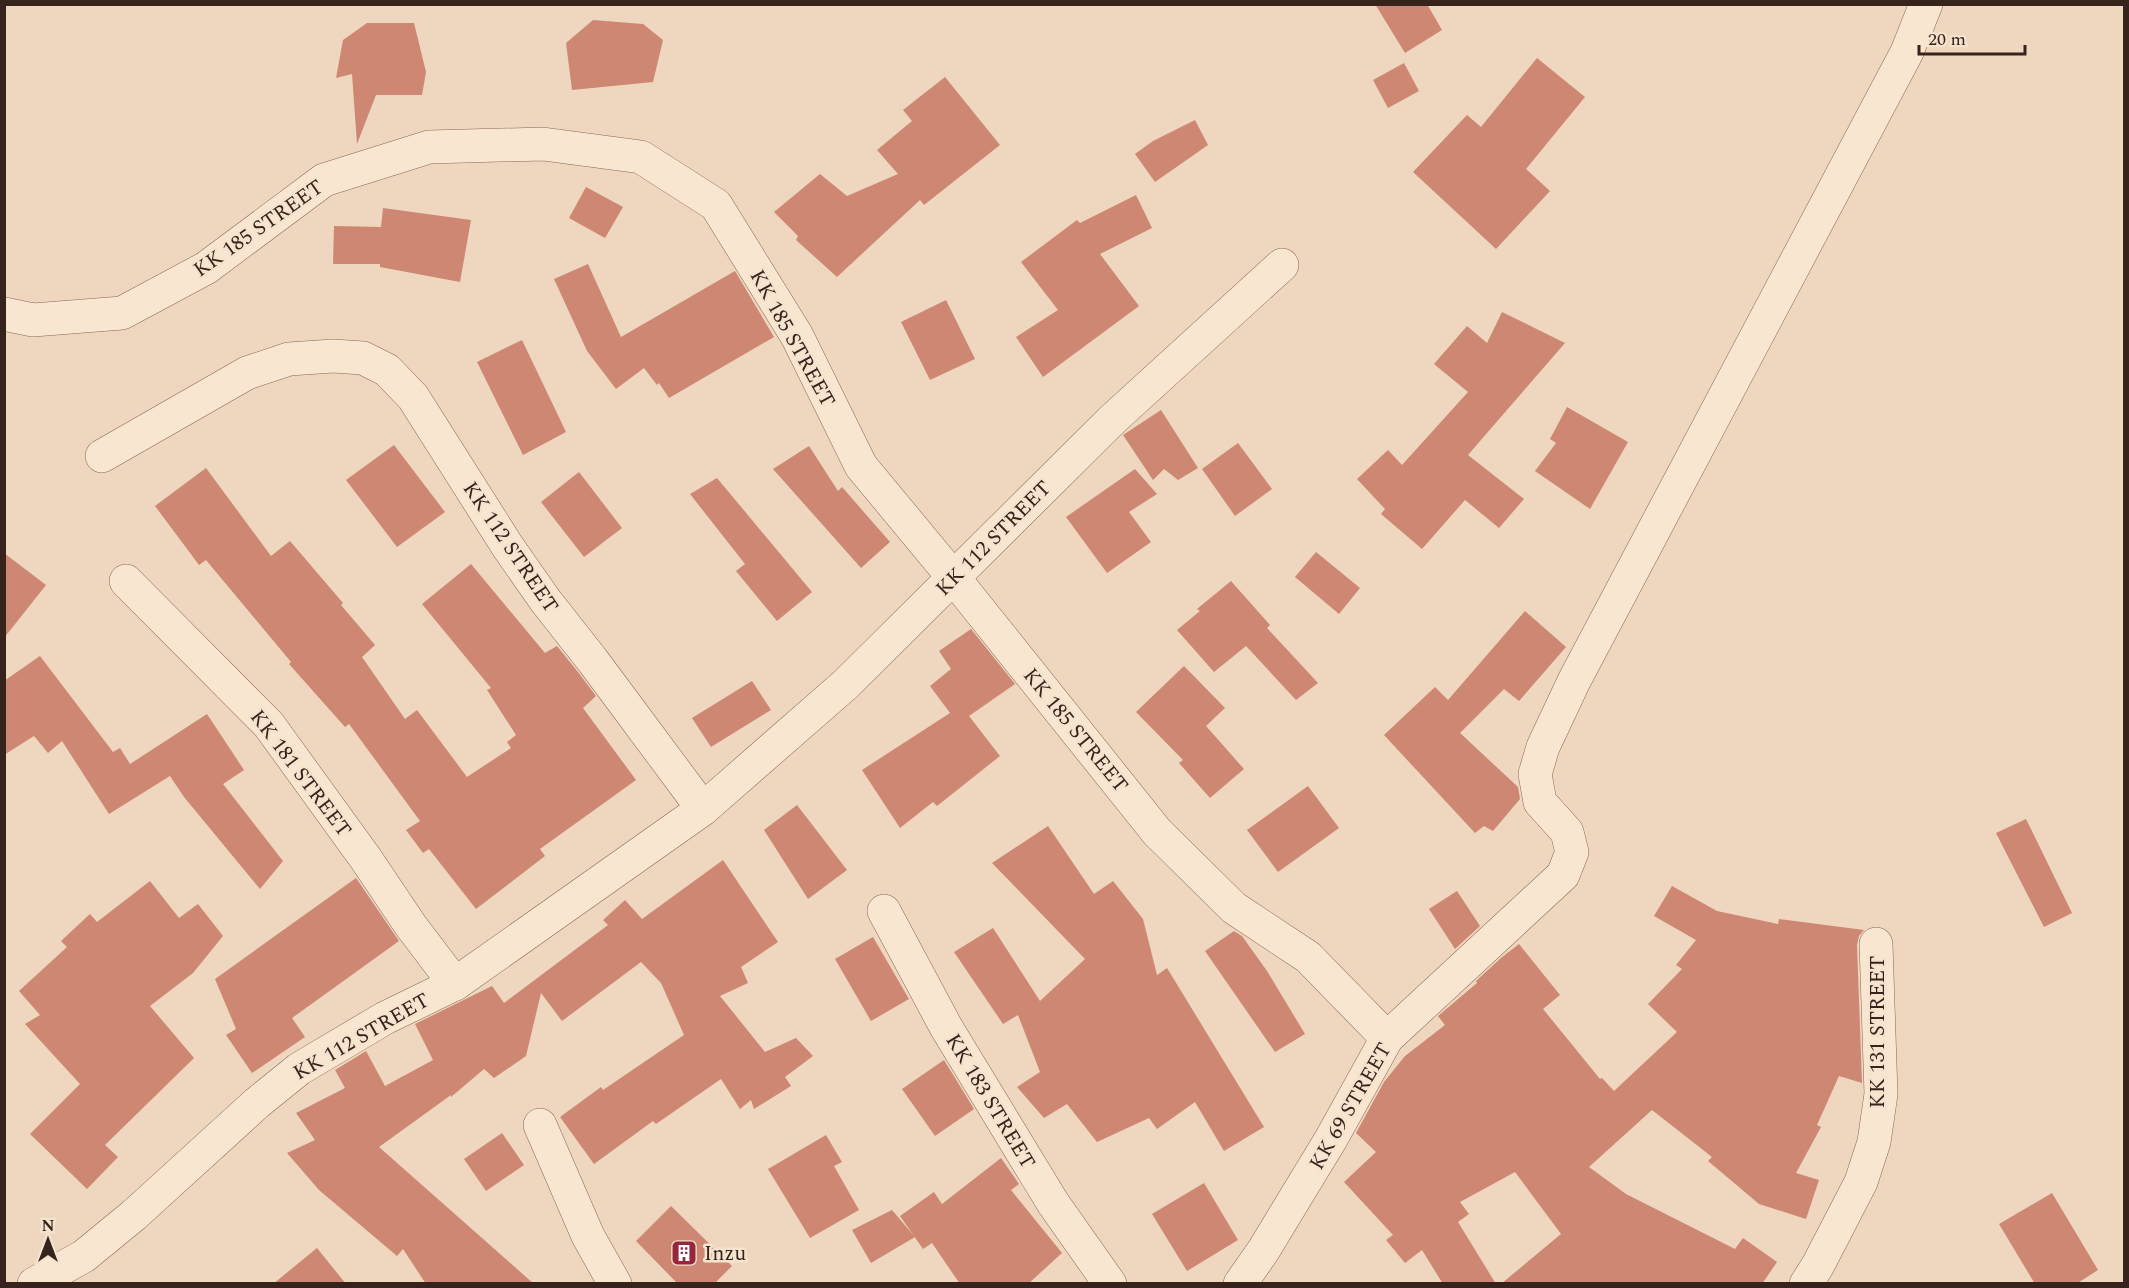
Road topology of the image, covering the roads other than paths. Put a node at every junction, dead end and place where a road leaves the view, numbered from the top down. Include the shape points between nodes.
1 (1926, 4) edge
2 (1282, 266) dead end
3 (4, 314) edge
4 (102, 456) dead end
5 (953, 577) junction
6 (126, 581) dead end
7 (703, 809) junction
8 (884, 911) dead end
9 (1876, 944) dead end
10 (455, 984) junction
11 (1387, 1038) junction
12 (540, 1125) dead end
13 (34, 1284) edge
14 (615, 1284) edge
15 (1110, 1284) edge
16 (1240, 1284) edge
17 (1806, 1284) edge

1 - 11 street, KK 69 STREET via 1907,52 1574,681 1543,747 1535,774 1540,802 1567,832 1572,852 1563,875
2 - 5 street, KK 112 STREET via 1113,419
3 - 5 street, KK 185 STREET via 33,320 122,313 206,268 324,180 429,147 543,144 642,156 716,205 797,336 861,466
4 - 7 street, KK 112 STREET via 247,373 289,359 363,358 387,370 413,397 514,556
5 - 7 street, KK 112 STREET via 846,684
5 - 11 street, KK 185 STREET via 1157,832 1234,908 1308,957
6 - 10 street, KK 181 STREET via 269,725
7 - 10 street, KK 112 STREET
8 - 15 street, KK 183 STREET via 958,1047 1053,1203
9 - 17 street, KK 131 STREET via 1881,1094 1874,1142 1861,1182
10 - 13 street, KK 112 STREET via 385,1018 299,1069 84,1256
11 - 16 street, KK 69 STREET via 1331,1139
12 - 14 street via 588,1236

